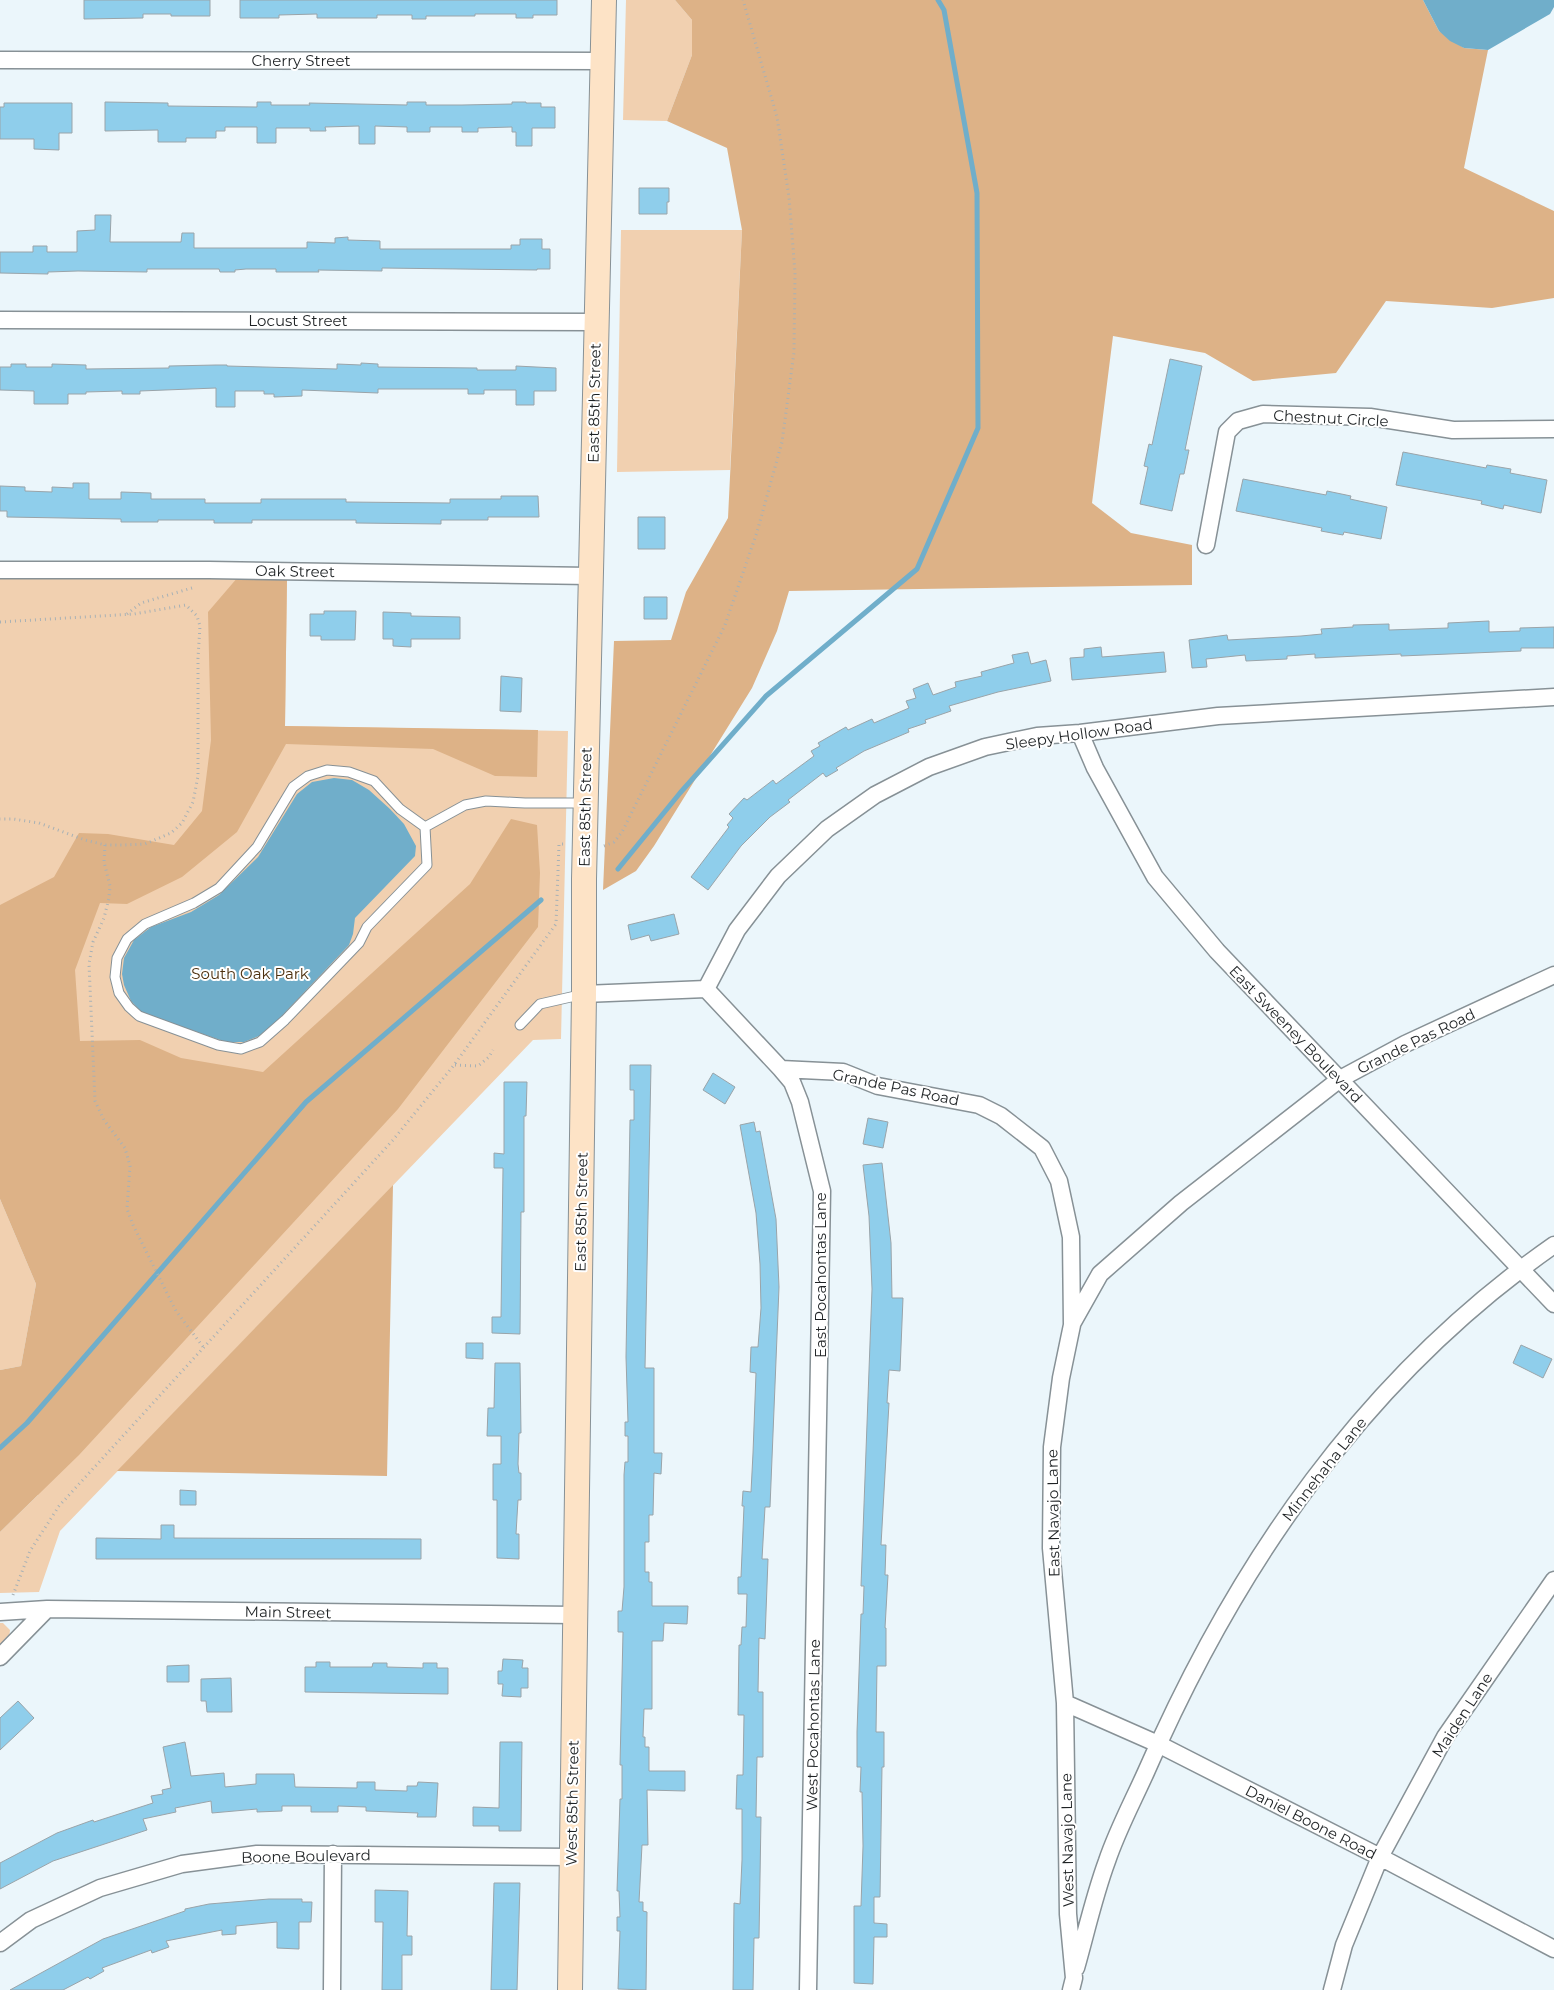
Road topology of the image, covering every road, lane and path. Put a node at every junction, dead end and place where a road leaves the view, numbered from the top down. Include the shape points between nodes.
1 (604, 0) edge
2 (743, 0) edge
3 (0, 60) edge
4 (602, 61) junction
5 (0, 320) edge
6 (596, 322) junction
7 (1554, 429) edge
8 (1206, 545) dead end
9 (0, 570) edge
10 (209, 570) junction
11 (590, 576) junction
12 (126, 614) junction
13 (0, 622) edge
14 (1554, 697) edge
15 (1080, 733) junction
16 (586, 803) junction
17 (0, 819) edge
18 (426, 827) junction
19 (564, 844) dead end
20 (105, 845) junction
21 (604, 846) dead end
22 (1554, 975) edge
23 (706, 989) junction
24 (584, 994) junction
25 (520, 1025) dead end
26 (493, 1050) dead end
27 (454, 1065) junction
28 (780, 1069) junction
29 (1340, 1079) junction
30 (1059, 1181) joint
31 (1146, 1233) joint
32 (1554, 1245) edge
33 (1520, 1269) junction
34 (1554, 1304) edge
35 (1072, 1324) junction
36 (204, 1348) junction
37 (817, 1459) joint
38 (1554, 1580) edge
39 (47, 1609) junction
40 (3, 1612) edge
41 (575, 1615) junction
42 (0, 1657) edge
43 (1065, 1703) junction
44 (1158, 1744) junction
45 (333, 1854) junction
46 (572, 1857) junction
47 (1380, 1857) junction
48 (0, 1943) edge
49 (1554, 1949) edge
50 (1073, 1984) edge
51 (332, 1990) edge
52 (570, 1990) edge
53 (808, 1990) edge
54 (1332, 1990) edge

1 - 4 main road, East 85th Street
2 - 21 path via 777,117 789,197 795,273 794,352 782,442 757,532 725,625 622,832 614,842
3 - 4 street, Cherry Street
4 - 6 main road, East 85th Street
5 - 6 street, Locust Street
6 - 11 main road, East 85th Street
7 - 8 street, Chestnut Circle via 1453,430 1370,417 1263,414 1238,421 1227,432
9 - 10 street, Oak Street
10 - 11 street, Oak Street
10 - 12 path via 209,583 142,603
11 - 16 main road, East 85th Street
12 - 13 path
12 - 20 path via 186,605 197,616 200,626 198,776 193,802 182,823 171,834 145,844
14 - 15 street, Sleepy Hollow Road via 1218,716
15 - 23 street, Sleepy Hollow Road via 1036,736 985,747 929,767 875,794 826,829 778,876 737,930
15 - 29 street, East Sweeney Boulevard via 1095,768 1155,877 1217,951
16 - 18 lane via 486,800 465,805
16 - 24 main road, East 85th Street
17 - 20 path via 39,823
18 - 18 lane via 427,865 367,927 360,943 260,1042 241,1049 218,1045 139,1016 119,993 115,977 117,958 127,939 145,924 194,903 219,888 257,846 293,787 308,776 327,770 342,771 374,781 400,809
19 - 27 path via 559,844 556,924
20 - 36 path via 104,862 110,898 93,942 89,964 95,1101 104,1120 125,1148 130,1166 127,1209 133,1225 176,1311
22 - 29 street, Grande Pas Road via 1405,1044
23 - 24 street
23 - 28 street
24 - 25 lane via 540,1004
24 - 41 main road, East 85th Street
26 - 27 path via 478,1066
27 - 36 path via 393,1140
28 - 30 street, Grande Pas Road via 843,1072 878,1086 979,1105 1001,1116 1042,1148
28 - 37 street, East Pocahontas Lane via 792,1082 800,1102 822,1191
29 - 31 street, Grande Pas Road
29 - 33 street, East Sweeney Boulevard
30 - 35 street, East Navajo Lane via 1072,1237
31 - 35 street, East Navajo Lane via 1100,1274
32 - 33 street, Minnehaha Lane
33 - 34 street, East Sweeney Boulevard
33 - 44 street, Minnehaha Lane via 1458,1320 1414,1362 1354,1429 1298,1500 1247,1575 1201,1654
35 - 43 street, East Navajo Lane via 1052,1447 1051,1548
36 - 40 path via 59,1506 30,1551
37 - 53 street, West Pocahontas Lane
38 - 47 street, Maiden Lane via 1445,1737
39 - 40 street, Main Street
39 - 41 street, Main Street
39 - 42 street
41 - 46 main road, West 85th Street
43 - 44 street, Daniel Boone Road
43 - 50 street, West Navajo Lane via 1068,1914
44 - 47 street, Daniel Boone Road
44 - 50 street, West Navajo Lane via 1107,1861
45 - 46 street, Boone Boulevard
45 - 48 street, Boone Boulevard via 257,1854 182,1864 100,1888 31,1920
45 - 51 street
46 - 52 main road, West 85th Street
47 - 49 street, Daniel Boone Road
47 - 54 street, Maiden Lane via 1344,1945

